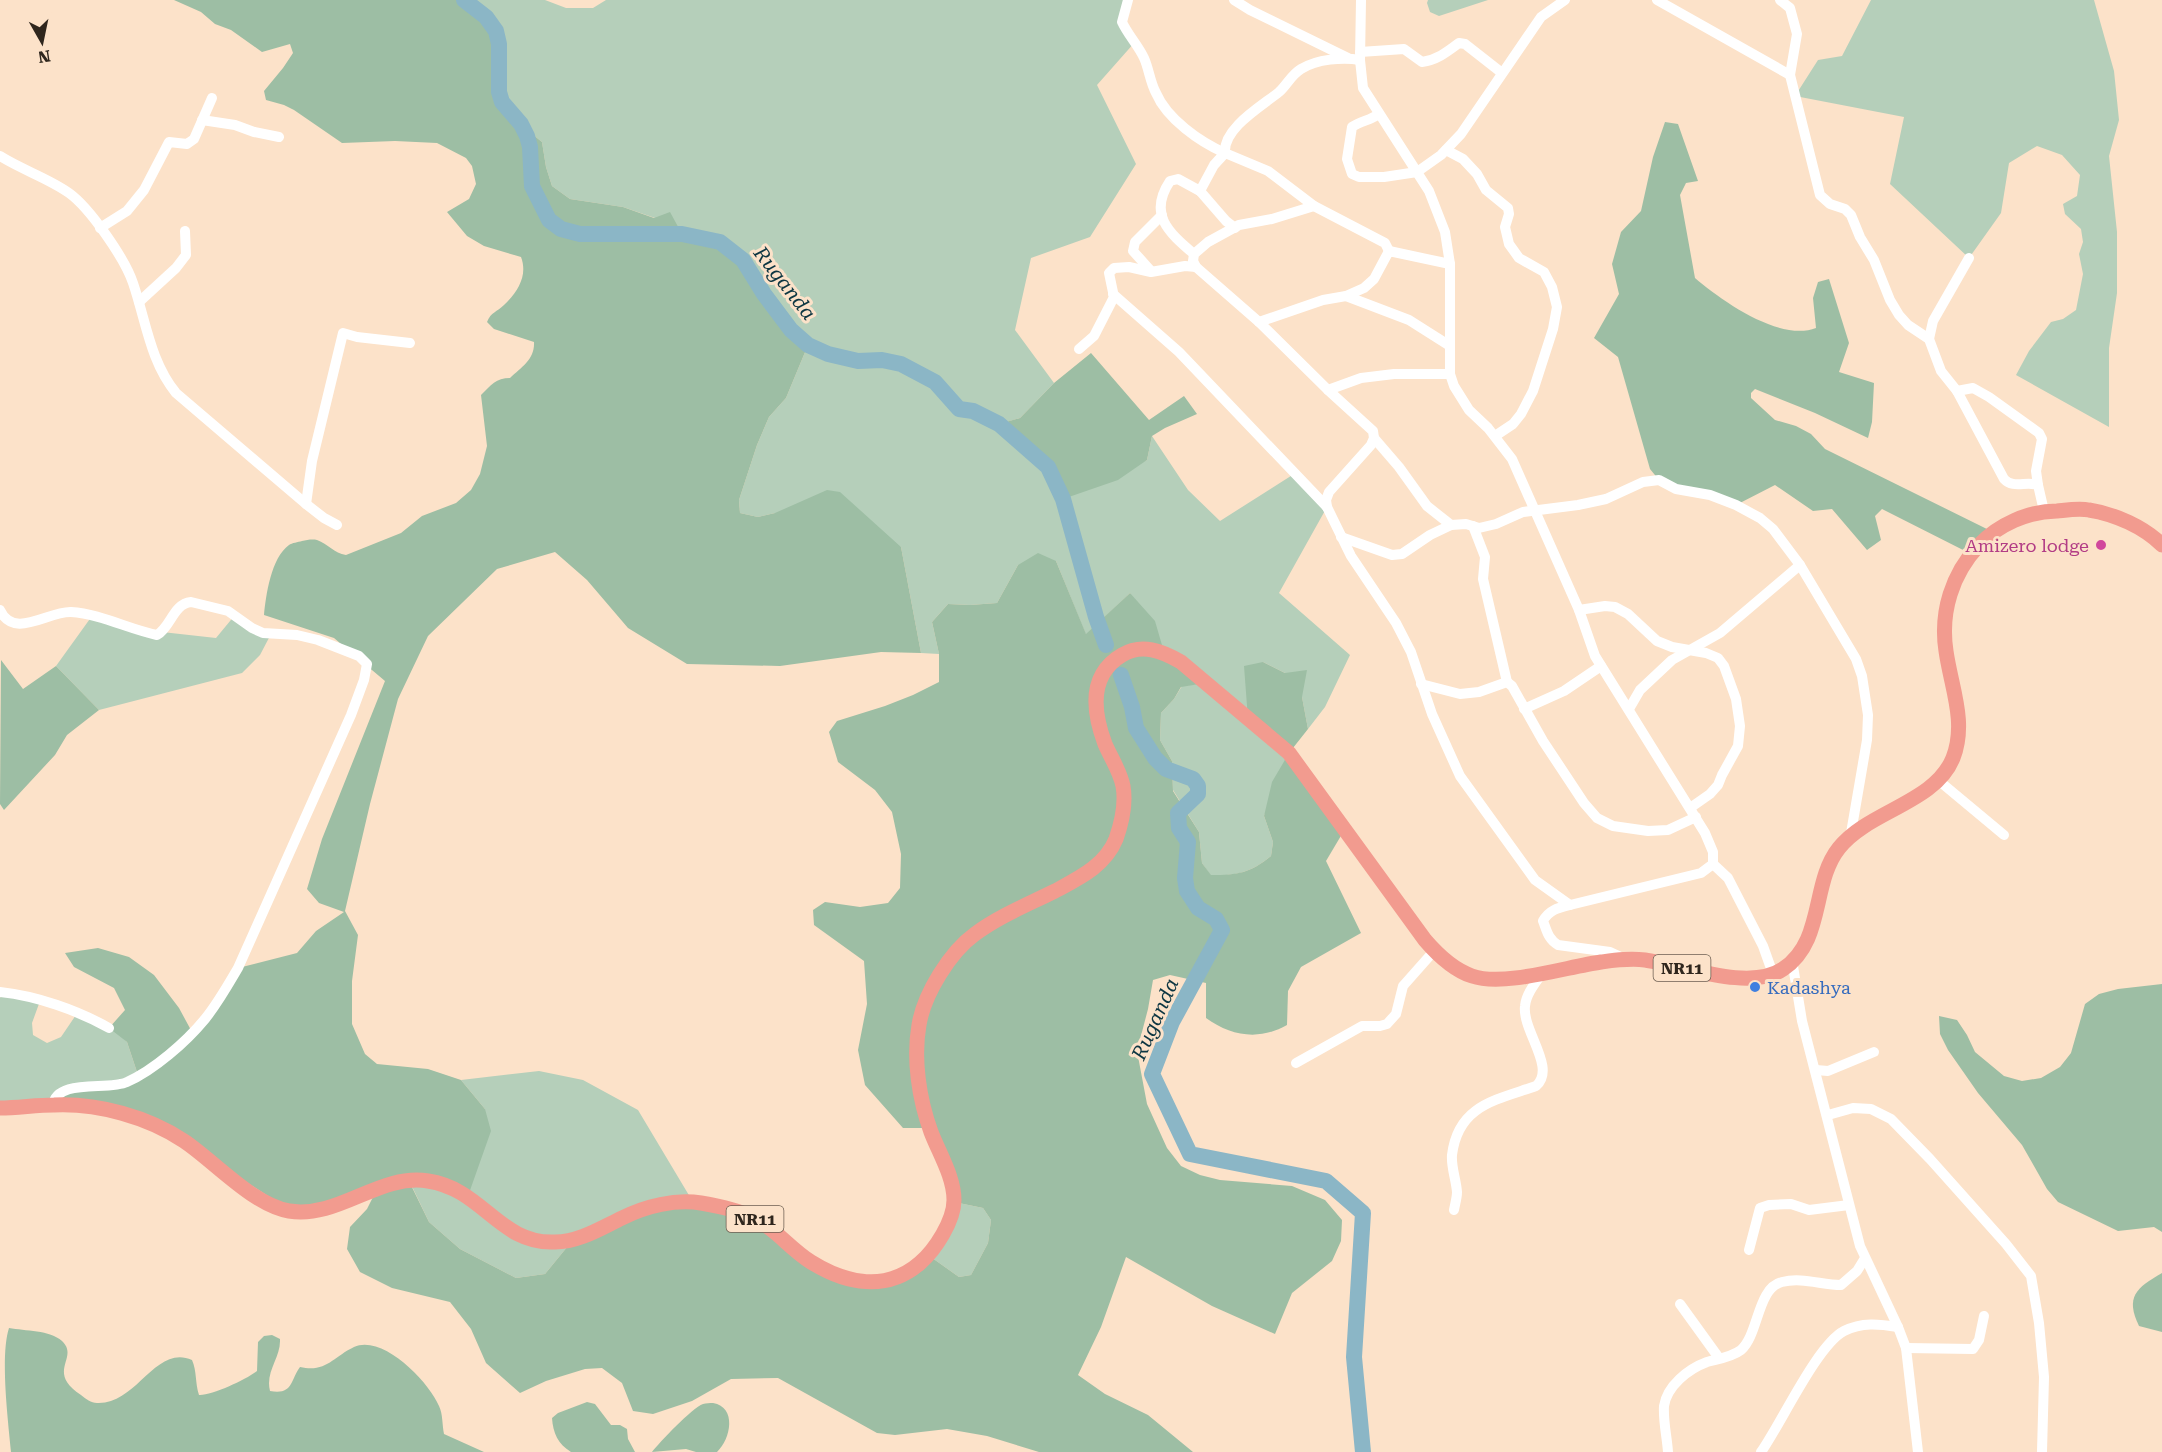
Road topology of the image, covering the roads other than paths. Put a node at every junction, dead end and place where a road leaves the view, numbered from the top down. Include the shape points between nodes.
1 (1128, 0) edge
2 (1234, 0) edge
3 (1360, 0) edge
4 (1565, 0) edge
5 (1657, 0) edge
6 (1780, 0) edge
7 (1360, 56) junction
8 (1348, 58) junction
9 (1502, 73) junction
10 (1790, 75) junction
11 (212, 98) dead end
12 (1379, 114) junction
13 (202, 120) junction
14 (279, 137) dead end
15 (1446, 150) junction
16 (1226, 153) junction
17 (0, 156) edge
18 (1417, 172) junction
19 (1200, 191) junction
20 (1314, 206) junction
21 (1162, 215) junction
22 (100, 228) junction
23 (1235, 228) junction
24 (185, 231) dead end
25 (1389, 251) junction
26 (1194, 254) junction
27 (1969, 258) dead end
28 (1450, 264) junction
29 (1196, 267) junction
30 (1151, 272) junction
31 (1113, 294) junction
32 (1346, 296) junction
33 (139, 302) junction
34 (1259, 322) junction
35 (1929, 339) junction
36 (410, 343) dead end
37 (1450, 346) junction
38 (1079, 349) dead end
39 (1450, 374) junction
40 (1328, 390) junction
41 (1957, 391) junction
42 (1495, 436) junction
43 (1374, 438) junction
44 (2038, 485) junction
45 (306, 504) junction
46 (1327, 507) junction
47 (1536, 509) junction
48 (2044, 511) junction
49 (337, 525) dead end
50 (1451, 525) junction
51 (1473, 526) junction
52 (1341, 537) junction
53 (2162, 545) edge
54 (1800, 566) junction
55 (0, 610) edge
56 (1579, 610) junction
57 (1693, 650) junction
58 (1601, 666) junction
59 (1507, 682) junction
60 (1421, 684) junction
61 (1524, 709) junction
62 (1629, 709) junction
63 (1938, 780) junction
64 (1693, 812) junction
65 (1851, 833) junction
66 (2004, 835) dead end
67 (1713, 864) junction
68 (1570, 904) junction
69 (1434, 951) junction
70 (1623, 958) junction
71 (1792, 960) junction
72 (1543, 972) junction
73 (1773, 974) junction
74 (0, 992) edge
75 (109, 1028) dead end
76 (1874, 1052) dead end
77 (1296, 1063) dead end
78 (1815, 1070) junction
79 (52, 1105) junction
80 (0, 1108) edge
81 (1828, 1115) junction
82 (1849, 1205) junction
83 (1454, 1210) dead end
84 (1749, 1250) dead end
85 (1864, 1258) junction
86 (1680, 1304) dead end
87 (1984, 1316) dead end
88 (1898, 1327) junction
89 (1906, 1348) junction
90 (1719, 1358) junction
91 (1668, 1452) edge
92 (1761, 1452) edge
93 (1918, 1452) edge
94 (2042, 1452) edge

1 - 16 street via 1122,22 1145,60 1163,107 1215,149
2 - 8 street
3 - 7 street
4 - 9 street via 1541,17
5 - 10 street
6 - 10 street via 1790,8 1797,34
7 - 8 street
7 - 9 street via 1404,49 1422,62 1431,61 1459,43
7 - 12 street via 1363,88
8 - 16 street via 1316,63 1293,75 1234,132 1225,146
9 - 15 street
10 - 35 street via 1820,195 1851,215 1899,315
11 - 13 street
12 - 18 street
12 - 18 street via 1352,127 1347,159 1352,174 1384,177
13 - 14 street
13 - 22 street via 194,139 187,144 169,142 144,190 127,211
15 - 18 street
15 - 42 street via 1462,159 1486,190 1508,208 1505,227 1509,244 1519,258 1544,272 1557,307 1533,391 1513,424
16 - 19 street via 1214,165
16 - 20 street via 1268,171
17 - 22 street via 71,194
18 - 28 street via 1437,207
19 - 21 street via 1178,179 1170,181 1161,195
19 - 23 street
20 - 23 street
20 - 25 street via 1385,243
21 - 26 street
21 - 30 street via 1135,242 1133,251
22 - 33 street via 128,269
23 - 26 street
24 - 33 street via 186,255
25 - 28 street
25 - 32 street via 1374,279
26 - 29 street
27 - 35 street via 1933,321
28 - 37 street
29 - 30 street
29 - 34 street
30 - 31 street via 1113,268 1108,273
31 - 38 street via 1094,336
31 - 46 street via 1179,352
32 - 34 street
32 - 37 street via 1409,320
33 - 45 street via 159,369 176,393
34 - 40 street
35 - 41 street via 1941,372
36 - 45 street via 344,333 312,461
37 - 39 street
39 - 40 street via 1361,378
39 - 42 street via 1469,410
40 - 43 street via 1373,431
41 - 44 street via 2008,483
41 - 44 street via 1973,388 2039,433 2042,439 2036,471
42 - 47 street via 1512,459
43 - 46 street via 1329,492
43 - 50 street via 1427,506
44 - 48 street
45 - 49 street
46 - 52 street
47 - 51 street via 1496,525
47 - 54 street via 1606,499 1643,482 1659,480 1676,489 1710,495 1760,518
47 - 56 street
48 - 53 highway, NR11 via 2089,510 2113,516 2135,525
48 - 63 highway, NR11 via 1994,532 1964,563 1950,593 1946,649 1958,705 1958,731 1951,762
50 - 51 street
50 - 52 street via 1402,555
51 - 59 street via 1485,557 1483,579
52 - 60 street via 1412,652
54 - 57 street via 1720,633
54 - 65 street via 1856,659 1862,676 1867,740
55 - 79 street via 10,622 29,622 70,612 157,635 180,607 191,602 228,611 263,633 318,640 359,656 367,664 351,716 238,968 218,1002 205,1020 166,1056 127,1082 74,1087 57,1095
56 - 57 street via 1615,607 1657,641
56 - 58 street
57 - 62 street via 1672,660 1640,690
57 - 64 street via 1718,658 1724,666 1736,699 1740,726 1738,746 1718,785
58 - 61 street via 1564,691
58 - 62 street
59 - 60 street via 1460,694
59 - 61 street
60 - 68 street via 1460,776 1535,880
61 - 64 street via 1597,818 1613,826 1668,830
62 - 64 street
63 - 65 highway, NR11 via 1931,788
63 - 66 street
64 - 67 street via 1713,852
65 - 71 highway, NR11 via 1828,867 1812,929 1801,952
67 - 68 street via 1701,873
67 - 73 street via 1728,878
68 - 70 street via 1550,911 1543,921 1551,940 1566,946 1610,951
69 - 72 highway, NR11 via 1474,977 1498,980
69 - 77 street via 1403,986 1396,1014 1387,1024 1362,1026
69 - 79 highway, NR11 via 1289,753 1181,662 1164,652 1142,648 1125,653 1107,666 1096,694 1102,734 1122,781 1125,801 1114,843 1102,861 1082,877 975,934 937,978 925,1003 916,1051 920,1089 929,1128 950,1177 954,1202 937,1245 916,1267 902,1275 862,1283 844,1277 811,1262 753,1217 693,1202 642,1209 572,1241 552,1243 509,1230 451,1185 408,1178 322,1210 293,1212 260,1200 162,1128 113,1112
70 - 72 highway, NR11
70 - 73 highway, NR11 via 1741,979
71 - 73 highway, NR11
71 - 78 street
72 - 83 street via 1525,1006 1528,1030 1544,1068 1540,1083 1472,1111 1466,1118 1452,1155 1457,1193
74 - 75 street via 78,1012
76 - 78 street via 1828,1071
78 - 81 street
79 - 80 highway, NR11
81 - 82 street
81 - 94 street via 1853,1108 1871,1109 1891,1119 2031,1276 2044,1377
82 - 84 street via 1809,1210 1791,1204 1760,1208
82 - 85 street
85 - 88 street
85 - 90 street via 1857,1271 1841,1285 1794,1281 1771,1288 1749,1340 1740,1350
86 - 90 street
87 - 89 street via 1974,1349
88 - 89 street
88 - 92 street via 1872,1323 1833,1338
89 - 93 street
90 - 91 street via 1698,1365 1679,1379 1667,1397 1664,1412

